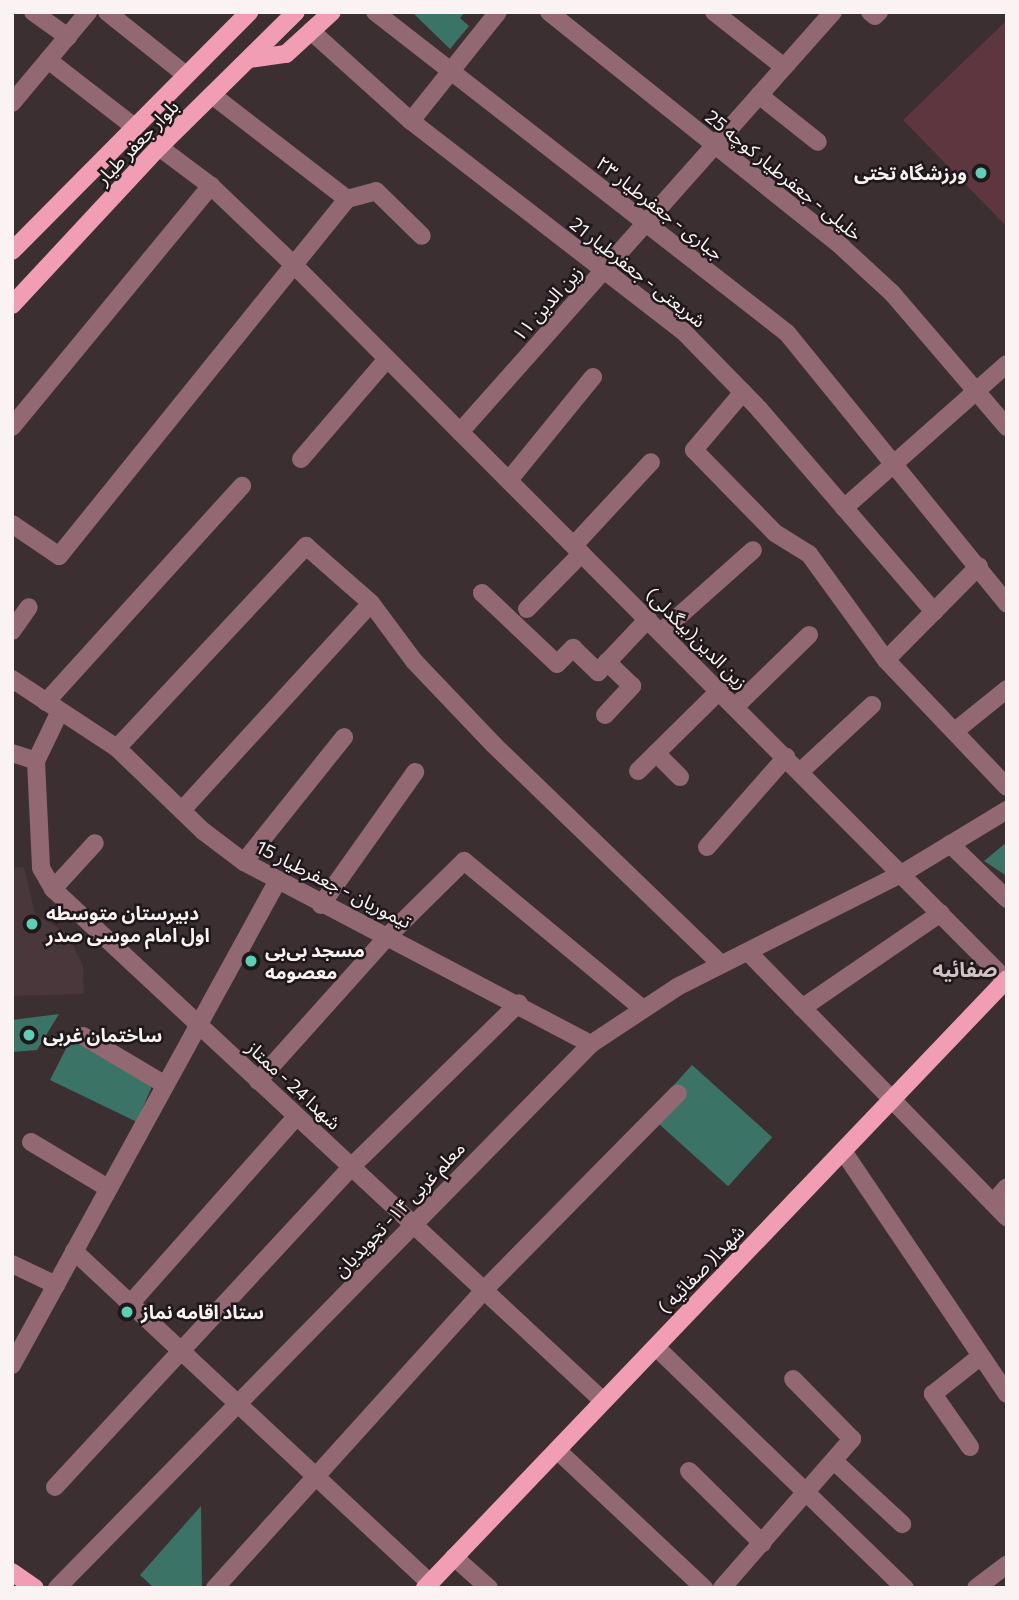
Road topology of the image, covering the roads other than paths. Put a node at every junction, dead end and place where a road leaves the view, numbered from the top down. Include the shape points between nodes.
1 (33, 12) edge
2 (88, 12) edge
3 (107, 12) edge
4 (248, 12) edge
5 (296, 12) edge
6 (332, 12) edge
7 (375, 12) edge
8 (498, 12) edge
9 (548, 12) edge
10 (714, 12) edge
11 (832, 12) edge
12 (312, 31) junction
13 (68, 37) junction
14 (249, 59) junction
15 (48, 60) junction
16 (784, 67) junction
17 (449, 72) junction
18 (186, 75) junction
19 (212, 95) junction
20 (759, 95) junction
21 (12, 103) edge
22 (411, 121) junction
23 (134, 127) junction
24 (818, 142) dead end
25 (715, 145) junction
26 (159, 147) junction
27 (211, 186) junction
28 (347, 199) junction
29 (646, 223) junction
30 (422, 236) dead end
31 (12, 251) edge
32 (296, 267) junction
33 (603, 271) junction
34 (12, 305) edge
35 (387, 359) junction
36 (1007, 364) edge
37 (593, 377) dead end
38 (977, 388) junction
39 (743, 393) junction
40 (12, 427) edge
41 (1007, 427) edge
42 (460, 432) junction
43 (301, 459) dead end
44 (895, 461) junction
45 (651, 462) dead end
46 (509, 480) junction
47 (242, 486) dead end
48 (844, 508) junction
49 (12, 524) edge
50 (578, 549) junction
51 (753, 550) dead end
52 (979, 566) junction
53 (482, 593) dead end
54 (371, 603) junction
55 (1007, 604) edge
56 (29, 607) dead end
57 (527, 609) dead end
58 (934, 612) junction
59 (648, 619) junction
60 (12, 631) edge
61 (662, 632) junction
62 (809, 635) dead end
63 (886, 660) junction
64 (607, 662) junction
65 (12, 680) edge
66 (1007, 689) edge
67 (720, 690) junction
68 (872, 705) dead end
69 (53, 706) junction
70 (736, 706) junction
71 (605, 715) dead end
72 (955, 731) junction
73 (344, 737) dead end
74 (117, 748) junction
75 (12, 753) edge
76 (656, 753) junction
77 (786, 757) junction
78 (36, 761) junction
79 (638, 771) dead end
80 (801, 771) junction
81 (415, 772) dead end
82 (680, 777) dead end
83 (1007, 787) edge
84 (184, 808) junction
85 (1007, 810) edge
86 (94, 843) dead end
87 (950, 844) junction
88 (707, 847) dead end
89 (244, 862) junction
90 (903, 873) junction
91 (277, 882) junction
92 (53, 889) junction
93 (1007, 899) edge
94 (321, 905) junction
95 (941, 913) junction
96 (388, 936) junction
97 (749, 953) junction
98 (721, 964) junction
99 (1006, 980) edge
100 (519, 1003) junction
101 (802, 1008) junction
102 (643, 1009) junction
103 (197, 1024) junction
104 (83, 1036) dead end
105 (591, 1044) junction
106 (258, 1081) junction
107 (164, 1084) junction
108 (678, 1093) dead end
109 (892, 1099) junction
110 (297, 1116) junction
111 (31, 1142) dead end
112 (843, 1151) junction
113 (352, 1166) junction
114 (1007, 1187) edge
115 (108, 1188) junction
116 (1000, 1203) edge
117 (1007, 1217) edge
118 (414, 1224) junction
119 (74, 1251) junction
120 (12, 1264) edge
121 (55, 1285) junction
122 (484, 1290) junction
123 (130, 1304) junction
124 (656, 1347) junction
125 (183, 1352) junction
126 (981, 1356) junction
127 (12, 1365) edge
128 (793, 1379) dead end
129 (1007, 1394) edge
130 (603, 1401) junction
131 (238, 1403) junction
132 (970, 1447) dead end
133 (557, 1450) junction
134 (834, 1461) junction
135 (689, 1471) dead end
136 (314, 1473) junction
137 (55, 1487) dead end
138 (809, 1491) junction
139 (902, 1524) dead end
140 (762, 1543) junction
141 (454, 1557) junction
142 (1007, 1565) edge
143 (12, 1572) edge
144 (427, 1585) edge
145 (35, 1588) edge
146 (57, 1588) edge
147 (215, 1588) edge
148 (489, 1588) edge
149 (704, 1588) edge
150 (722, 1588) edge
151 (905, 1588) edge
152 (976, 1588) edge

1 - 13 street
2 - 13 street
3 - 18 street
4 - 18 main road, بلوار جعفر طیار
5 - 14 main road, بلوار جعفر طیار
6 - 12 main road
7 - 17 street, جباری - جعفرطیار ۲۳
8 - 17 street
9 - 25 street, خلیلی - جعفرطیار کوچه 25
10 - 16 street
11 - 16 street, زین الدین ۱۱
12 - 14 main road via 286,54
12 - 22 street, شریعتی - جعفرطیار 21
13 - 15 street
14 - 19 main road, بلوار جعفر طیار
15 - 21 street
15 - 23 street
16 - 20 street, زین الدین ۱۱
17 - 22 street
17 - 29 street, جباری - جعفرطیار ۲۳
18 - 23 main road, بلوار جعفر طیار
19 - 26 main road, بلوار جعفر طیار
19 - 28 street
20 - 24 street
20 - 25 street, زین الدین ۱۱
22 - 33 street, شریعتی - جعفرطیار 21
23 - 26 main road
23 - 31 main road, بلوار جعفر طیار
25 - 29 street, زین الدین ۱۱
25 - 38 street, خلیلی - جعفرطیار کوچه 25 via 892,293
26 - 27 street, زین الدین(بیگدلی)
26 - 34 main road, بلوار جعفر طیار
27 - 32 street, زین الدین(بیگدلی)
27 - 40 street
28 - 30 street via 376,191
28 - 32 street
29 - 33 street, زین الدین ۱۱
29 - 44 street, جباری - جعفرطیار ۲۳ via 787,333
32 - 35 street, زین الدین(بیگدلی)
32 - 49 street via 59,556
33 - 39 street, شریعتی - جعفرطیار 21 via 683,331
33 - 42 street, زین الدین ۱۱
35 - 42 street, زین الدین(بیگدلی)
35 - 43 street
36 - 38 street
37 - 46 street
38 - 41 street, خلیلی - جعفرطیار کوچه 25
38 - 44 street
39 - 48 street, شریعتی - جعفرطیار 21
39 - 63 street via 694,450 775,533 809,554
42 - 46 street, زین الدین(بیگدلی)
44 - 48 street
44 - 52 street, جباری - جعفرطیار ۲۳
45 - 50 street
46 - 50 street, زین الدین(بیگدلی)
47 - 69 street
48 - 58 street, شریعتی - جعفرطیار 21
50 - 57 street
50 - 59 street, زین الدین(بیگدلی)
51 - 61 street
52 - 55 street, جباری - جعفرطیار ۲۳
52 - 58 street
53 - 64 street via 557,664 573,648 598,672
54 - 74 street via 306,546
54 - 84 street
54 - 98 street via 414,661 493,744
56 - 60 street
58 - 63 street
59 - 61 street, زین الدین(بیگدلی)
59 - 64 street
61 - 67 street, زین الدین(بیگدلی)
62 - 70 street
63 - 72 street
64 - 71 street via 632,686
65 - 69 street, تیموریان - جعفرطیار 15
66 - 72 street
67 - 70 street, زین الدین(بیگدلی)
67 - 76 street
68 - 80 street
69 - 74 street, تیموریان - جعفرطیار 15
69 - 78 street
70 - 77 street, زین الدین(بیگدلی)
72 - 83 street
73 - 89 street
74 - 84 street, تیموریان - جعفرطیار 15
75 - 78 street
76 - 79 street
76 - 82 street
77 - 80 street, زین الدین(بیگدلی)
77 - 88 street
78 - 92 street, شهدا 24 - ممتاز via 41,868
80 - 90 street, زین الدین(بیگدلی)
81 - 94 street
84 - 89 street, تیموریان - جعفرطیار 15 via 202,831
85 - 87 street, معلم غربی ۱۴- تجویدیان
86 - 92 street
87 - 90 street, معلم غربی ۱۴- تجویدیان
87 - 93 street
89 - 91 street, تیموریان - جعفرطیار 15
90 - 95 street, زین الدین(بیگدلی)
90 - 97 street, معلم غربی ۱۴- تجویدیان
91 - 94 street, تیموریان - جعفرطیار 15
91 - 103 street
92 - 103 street, شهدا 24 - ممتاز
94 - 96 street, تیموریان - جعفرطیار 15
95 - 99 street, زین الدین(بیگدلی)
95 - 101 street
96 - 100 street, تیموریان - جعفرطیار 15
96 - 102 street via 464,861
96 - 106 street
97 - 98 street, معلم غربی ۱۴- تجویدیان
97 - 101 street
98 - 102 street, معلم غربی ۱۴- تجویدیان
99 - 109 main road, شهدا( صفائیه )
100 - 105 street, تیموریان - جعفرطیار 15
100 - 113 street
101 - 109 street
102 - 105 street, معلم غربی ۱۴- تجویدیان
103 - 106 street, شهدا 24 - ممتاز
103 - 107 street
104 - 107 street
105 - 118 street, معلم غربی ۱۴- تجویدیان
106 - 110 street, شهدا 24 - ممتاز
107 - 115 street
108 - 122 street
109 - 112 main road, شهدا( صفائیه )
109 - 116 street
110 - 113 street, شهدا 24 - ممتاز
110 - 123 street
111 - 115 street
112 - 124 main road, شهدا( صفائیه )
112 - 126 street
113 - 118 street, شهدا 24 - ممتاز
113 - 125 street
114 - 116 street
115 - 119 street
116 - 117 street
118 - 122 street, شهدا 24 - ممتاز
118 - 131 street, معلم غربی ۱۴- تجویدیان
119 - 121 street
119 - 123 street
120 - 121 street
121 - 127 street
122 - 130 street, شهدا 24 - ممتاز
122 - 136 street
123 - 125 street
124 - 130 main road, شهدا( صفائیه )
124 - 138 street
125 - 131 street
125 - 137 street
126 - 129 street
126 - 132 street via 933,1394
128 - 134 street via 852,1439
130 - 133 main road, شهدا( صفائیه )
131 - 136 street
131 - 146 street, معلم غربی ۱۴- تجویدیان
133 - 141 main road, شهدا( صفائیه )
133 - 149 street
134 - 138 street
134 - 139 street
135 - 140 street
136 - 144 street
136 - 147 street
138 - 140 street
138 - 151 street
140 - 150 street
141 - 144 main road, شهدا( صفائیه )
141 - 148 street
142 - 152 street
143 - 145 main road

